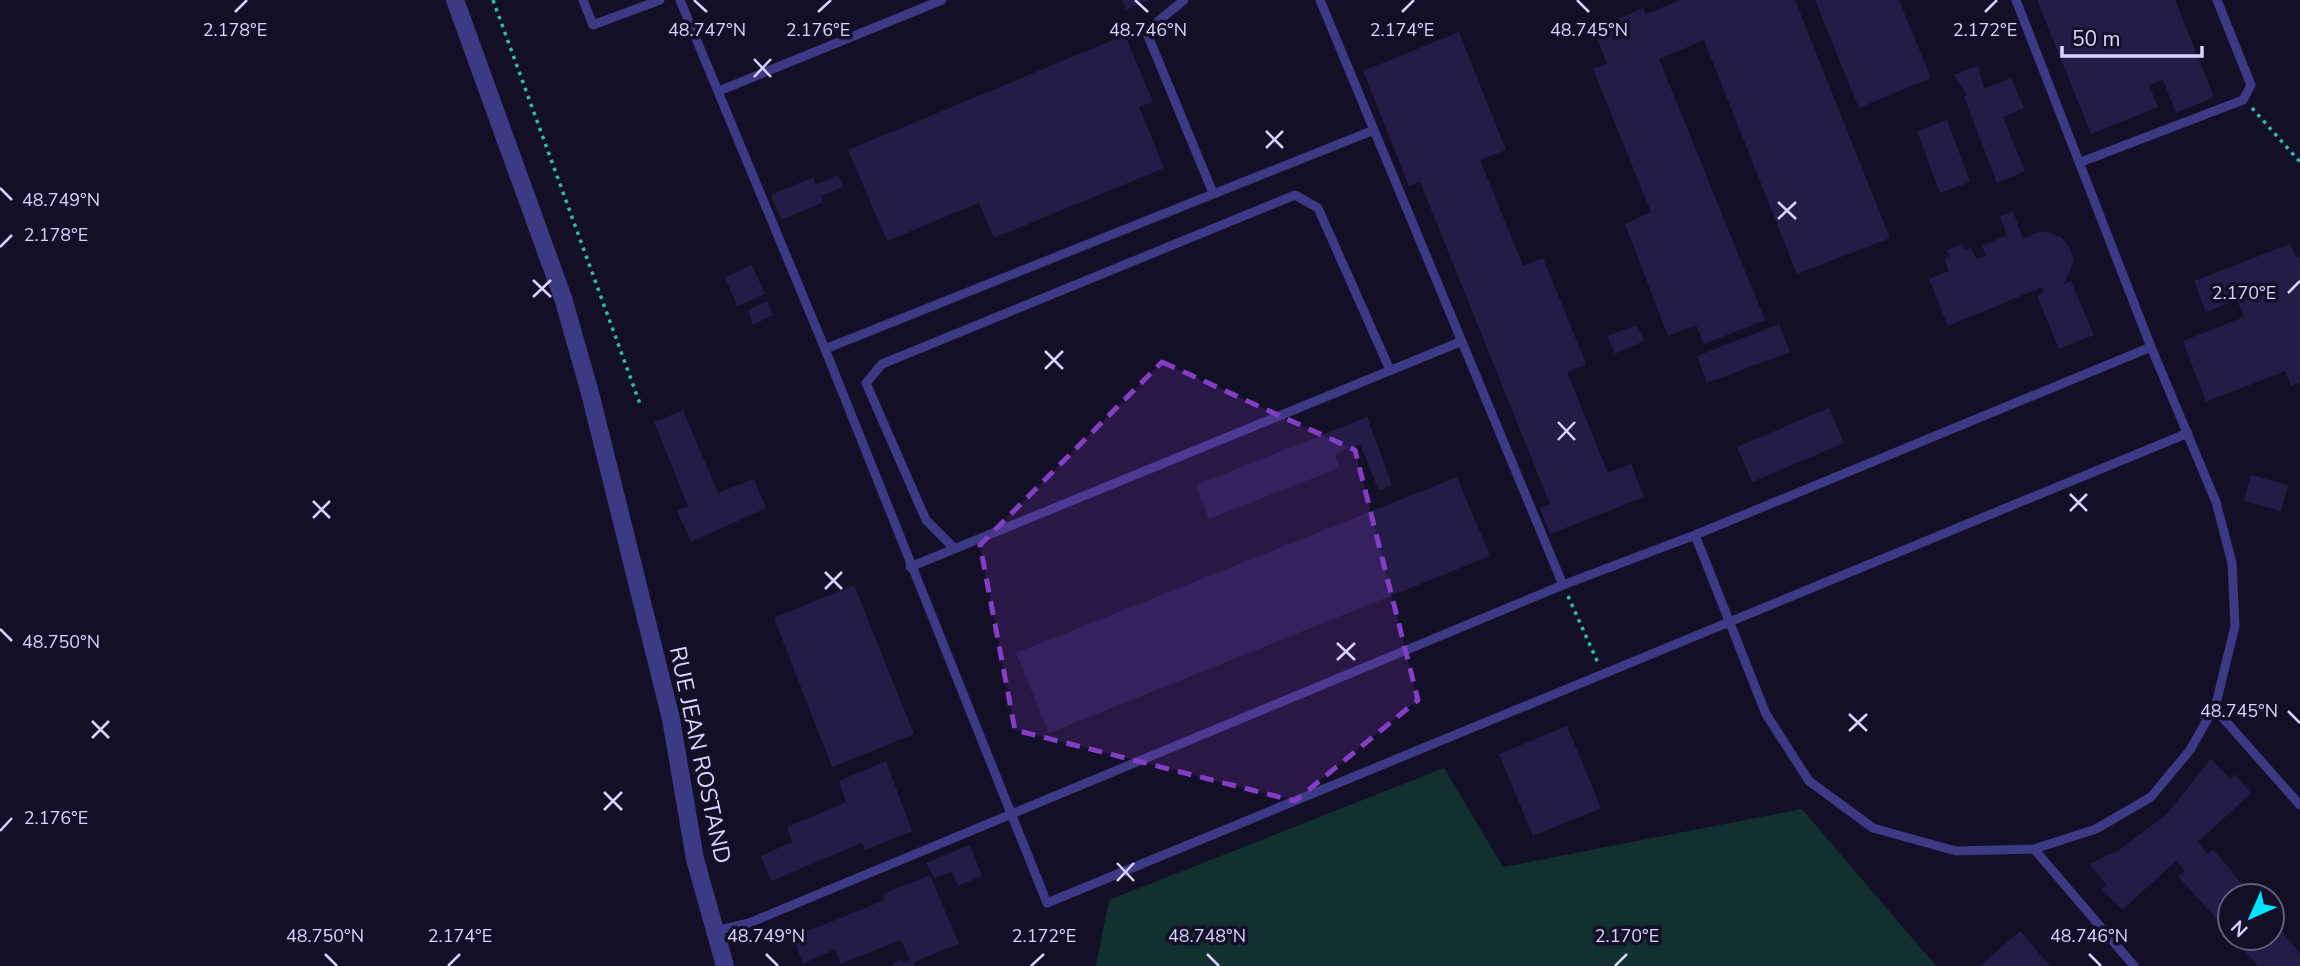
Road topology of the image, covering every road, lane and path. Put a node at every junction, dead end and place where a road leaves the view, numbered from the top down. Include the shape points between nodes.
1 (455, 0) edge
2 (493, 0) edge
3 (583, 0) edge
4 (660, 0) edge
5 (680, 0) edge
6 (942, 0) edge
7 (1184, 0) edge
8 (1320, 0) edge
9 (2016, 0) edge
10 (2217, 0) edge
11 (719, 91) junction
12 (2243, 100) junction
13 (1374, 130) junction
14 (2081, 162) junction
15 (2300, 162) edge
16 (1213, 193) junction
17 (1460, 342) junction
18 (2151, 347) junction
19 (825, 349) junction
20 (1390, 370) junction
21 (640, 404) dead end
22 (2188, 433) junction
23 (1695, 535) junction
24 (954, 548) junction
25 (910, 567) junction
26 (1563, 585) junction
27 (1732, 622) junction
28 (1603, 675) junction
29 (2214, 708) junction
30 (2300, 805) edge
31 (1013, 816) junction
32 (2034, 849) junction
33 (715, 931) junction
34 (725, 966) edge
35 (2134, 966) edge

1 - 33 street, RUE JEAN ROSTAND via 563,298 590,393 671,719 695,859
2 - 21 path
3 - 4 lane via 593,25
5 - 11 lane
6 - 11 lane
7 - 16 lane via 1146,31
8 - 13 lane
9 - 14 lane
10 - 12 lane via 2251,85
11 - 19 lane
12 - 14 lane
12 - 15 path
13 - 16 lane
13 - 17 lane
14 - 18 lane
16 - 19 lane
17 - 20 lane
17 - 26 lane
18 - 22 lane
18 - 23 lane
19 - 25 lane
20 - 24 lane
20 - 24 lane via 1318,208 1295,195 883,364 866,383 926,520
22 - 27 lane
22 - 29 lane via 2216,502 2232,563 2235,626
23 - 26 lane
23 - 27 lane
24 - 25 lane
25 - 31 lane
26 - 28 path
26 - 31 lane
27 - 28 lane
27 - 32 lane via 1766,714 1809,781 1872,828 1956,851
28 - 31 lane via 1047,903
29 - 30 lane
29 - 32 lane via 2190,750 2151,797 2096,829
31 - 33 lane via 749,923
32 - 35 lane
33 - 34 street, RUE JEAN ROSTAND

